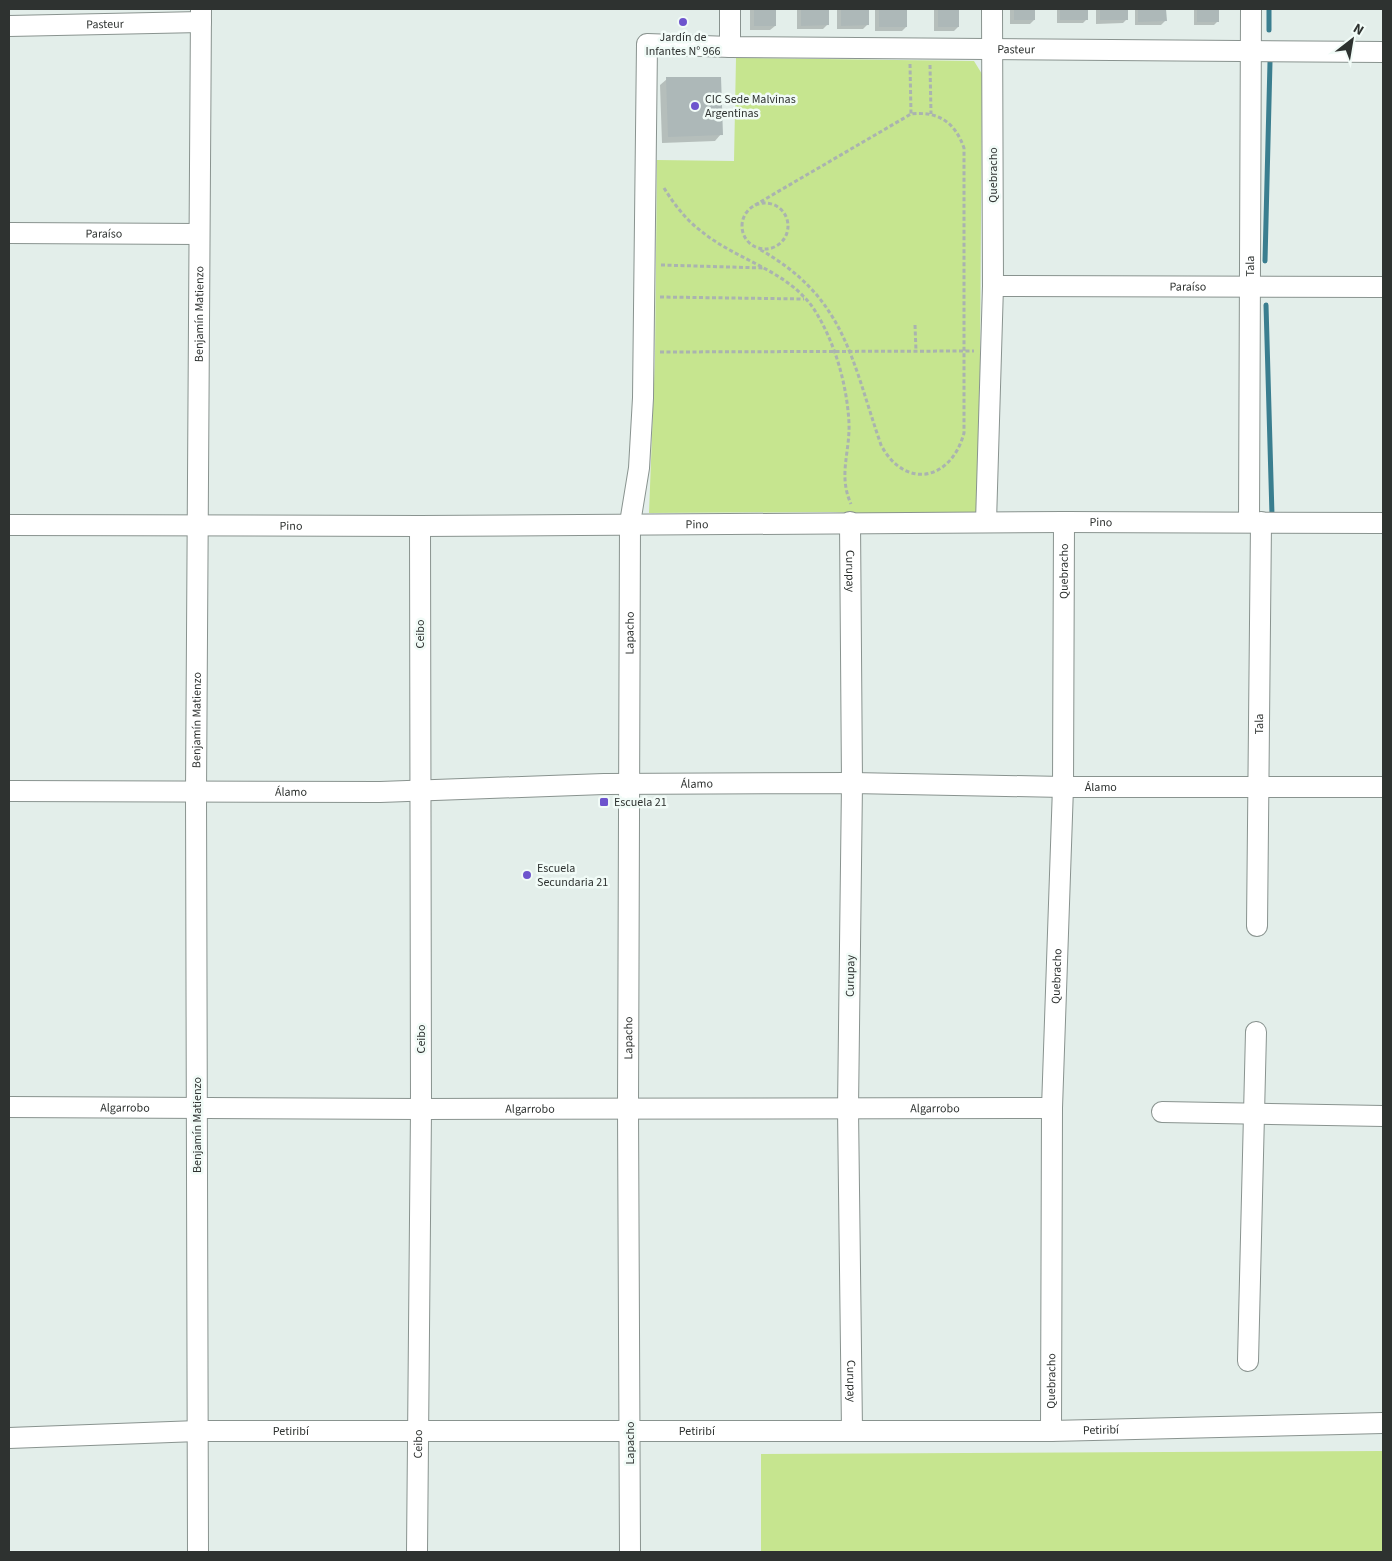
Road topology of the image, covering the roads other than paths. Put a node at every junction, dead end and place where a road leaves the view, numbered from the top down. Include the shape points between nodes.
1 (730, 9) edge
2 (992, 9) edge
3 (1251, 9) edge
4 (201, 16) edge
5 (9, 26) edge
6 (647, 44) joint
7 (730, 48) junction
8 (992, 50) junction
9 (1251, 51) junction
10 (1383, 52) edge
11 (9, 233) edge
12 (199, 234) junction
13 (993, 286) junction
14 (1251, 286) junction
15 (1383, 287) edge
16 (856, 522) junction
17 (986, 522) junction
18 (1064, 522) junction
19 (1255, 522) junction
20 (630, 523) junction
21 (1383, 523) edge
22 (9, 525) edge
23 (198, 525) junction
24 (420, 526) junction
25 (852, 783) junction
26 (630, 784) junction
27 (1063, 787) junction
28 (1383, 787) edge
29 (1258, 788) junction
30 (420, 790) junction
31 (9, 791) edge
32 (196, 793) junction
33 (1257, 926) dead end
34 (1256, 1032) dead end
35 (9, 1107) edge
36 (197, 1107) junction
37 (1052, 1108) junction
38 (421, 1109) junction
39 (628, 1109) junction
40 (848, 1109) junction
41 (1162, 1112) dead end
42 (1254, 1114) junction
43 (1383, 1116) edge
44 (1248, 1361) dead end
45 (1383, 1423) edge
46 (630, 1430) junction
47 (852, 1430) junction
48 (198, 1431) junction
49 (1051, 1431) junction
50 (417, 1432) junction
51 (9, 1438) edge
52 (198, 1552) edge
53 (417, 1552) edge
54 (630, 1552) edge

1 - 7 street
2 - 8 street, Quebracho
3 - 9 street, Tala
4 - 5 street, Pasteur
4 - 12 street, Benjamín Matienzo
6 - 7 street, Pasteur
6 - 20 street, Lapacho via 644,352 639,468
7 - 8 street, Pasteur
8 - 9 street, Pasteur
8 - 13 street, Quebracho
9 - 10 street, Pasteur
9 - 14 street, Tala
11 - 12 street, Paraíso
12 - 23 street, Benjamín Matienzo
13 - 14 street, Paraíso
13 - 17 street, Quebracho
14 - 15 street, Paraíso
14 - 19 street, Tala
16 - 17 street, Pino
16 - 20 street, Pino
16 - 25 street, Curupay
17 - 18 street, Pino
18 - 19 street, Pino
18 - 27 street, Quebracho
19 - 21 street, Pino
19 - 29 street, Tala
20 - 24 street, Pino
20 - 26 street, Lapacho
22 - 23 street, Pino
23 - 24 street, Pino
23 - 32 street, Benjamín Matienzo
24 - 30 street, Ceibo
25 - 26 street, Álamo
25 - 27 street, Álamo
25 - 40 street, Curupay
26 - 30 street, Álamo
26 - 39 street, Lapacho
27 - 29 street, Álamo
27 - 37 street, Quebracho
28 - 29 street, Álamo
29 - 33 street, Tala
30 - 32 street, Álamo
30 - 38 street, Ceibo
31 - 32 street, Álamo
32 - 36 street, Benjamín Matienzo
34 - 42 street
35 - 36 street, Algarrobo
36 - 38 street, Algarrobo
36 - 48 street, Benjamín Matienzo
37 - 40 street, Algarrobo
37 - 49 street, Quebracho
38 - 39 street, Algarrobo
38 - 50 street, Ceibo
39 - 40 street, Algarrobo
39 - 46 street, Lapacho
40 - 47 street, Curupay
41 - 42 street
42 - 43 street
42 - 44 street
45 - 49 street, Petiribí
46 - 47 street, Petiribí
46 - 50 street, Petiribí
46 - 54 street, Lapacho
47 - 49 street, Petiribí
48 - 50 street, Petiribí
48 - 51 street, Petiribí
48 - 52 street, Benjamín Matienzo
50 - 53 street, Ceibo

